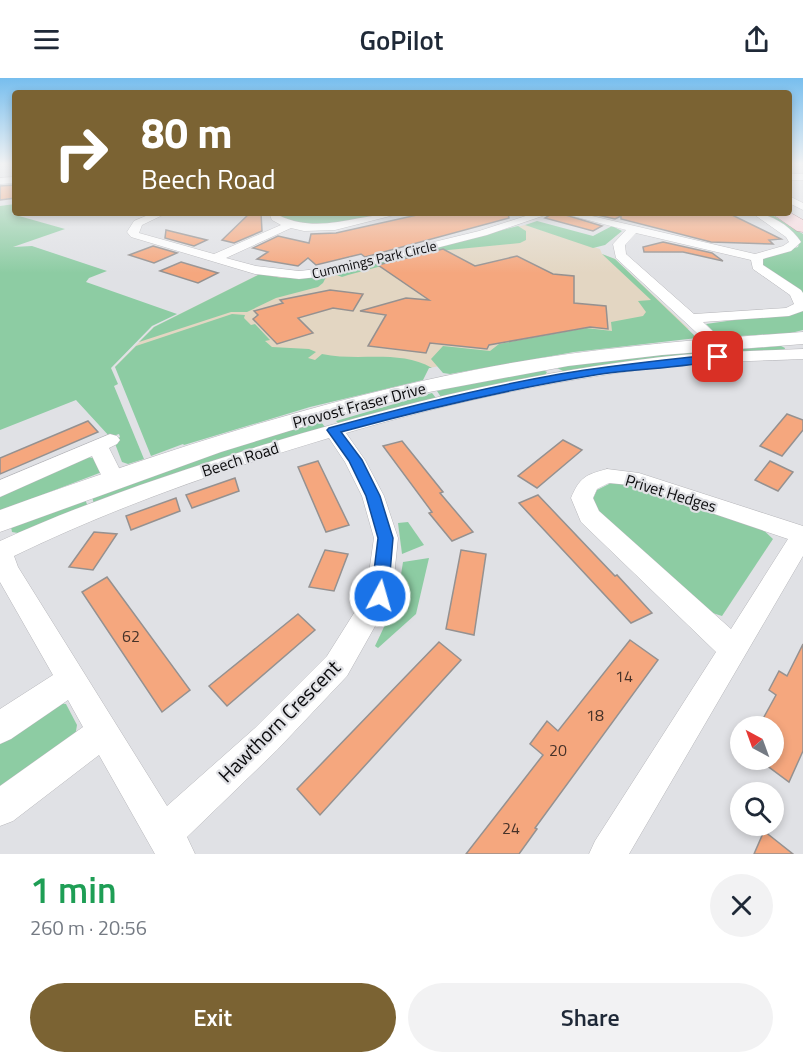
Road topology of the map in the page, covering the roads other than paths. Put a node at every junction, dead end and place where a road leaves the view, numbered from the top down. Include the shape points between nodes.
1 (155, 216) edge
2 (275, 216) edge
3 (383, 216) edge
4 (537, 216) edge
5 (579, 216) edge
6 (762, 216) edge
7 (784, 216) edge
8 (290, 225) junction
9 (803, 227) edge
10 (634, 229) junction
11 (757, 258) junction
12 (213, 260) junction
13 (690, 319) junction
14 (794, 338) edge
15 (717, 343) junction
16 (803, 354) edge
17 (552, 370) junction
18 (333, 430) junction
19 (113, 478) junction
20 (0, 489) edge
21 (0, 521) edge
22 (803, 535) edge
23 (0, 552) edge
24 (733, 649) junction
25 (73, 679) junction
26 (0, 728) edge
27 (104, 731) junction
28 (0, 808) edge
29 (170, 844) edge
30 (608, 854) edge

1 - 12 street, Cummings Park Circle via 138,223 135,235
2 - 8 street
3 - 8 street via 332,227
4 - 12 street, Cummings Park Circle via 314,274 272,273
5 - 10 street
6 - 11 street via 791,235 795,242 789,248
7 - 9 main road
8 - 12 street
10 - 11 street
10 - 13 street via 619,244 620,255
11 - 13 street via 758,266 800,298 798,308 789,312
13 - 15 street
14 - 15 street, Provost Fraser Drive
14 - 16 street, Beech Road
15 - 17 street, Provost Fraser Drive
16 - 17 street, Beech Road
17 - 18 street, Beech Road
17 - 19 street, Provost Fraser Drive via 429,386 216,444
18 - 23 street, Beech Road via 200,472
18 - 29 street, Hawthorn Crescent via 355,460 373,496 386,538 380,596 337,666
19 - 20 street via 104,443
19 - 21 street, Provost Fraser Drive
22 - 24 street
22 - 24 street, Privet Hedges via 631,478 607,476 588,484 582,498 589,516
23 - 25 street via 7,571
24 - 30 street
25 - 26 street
25 - 27 street
27 - 28 street
27 - 29 street

